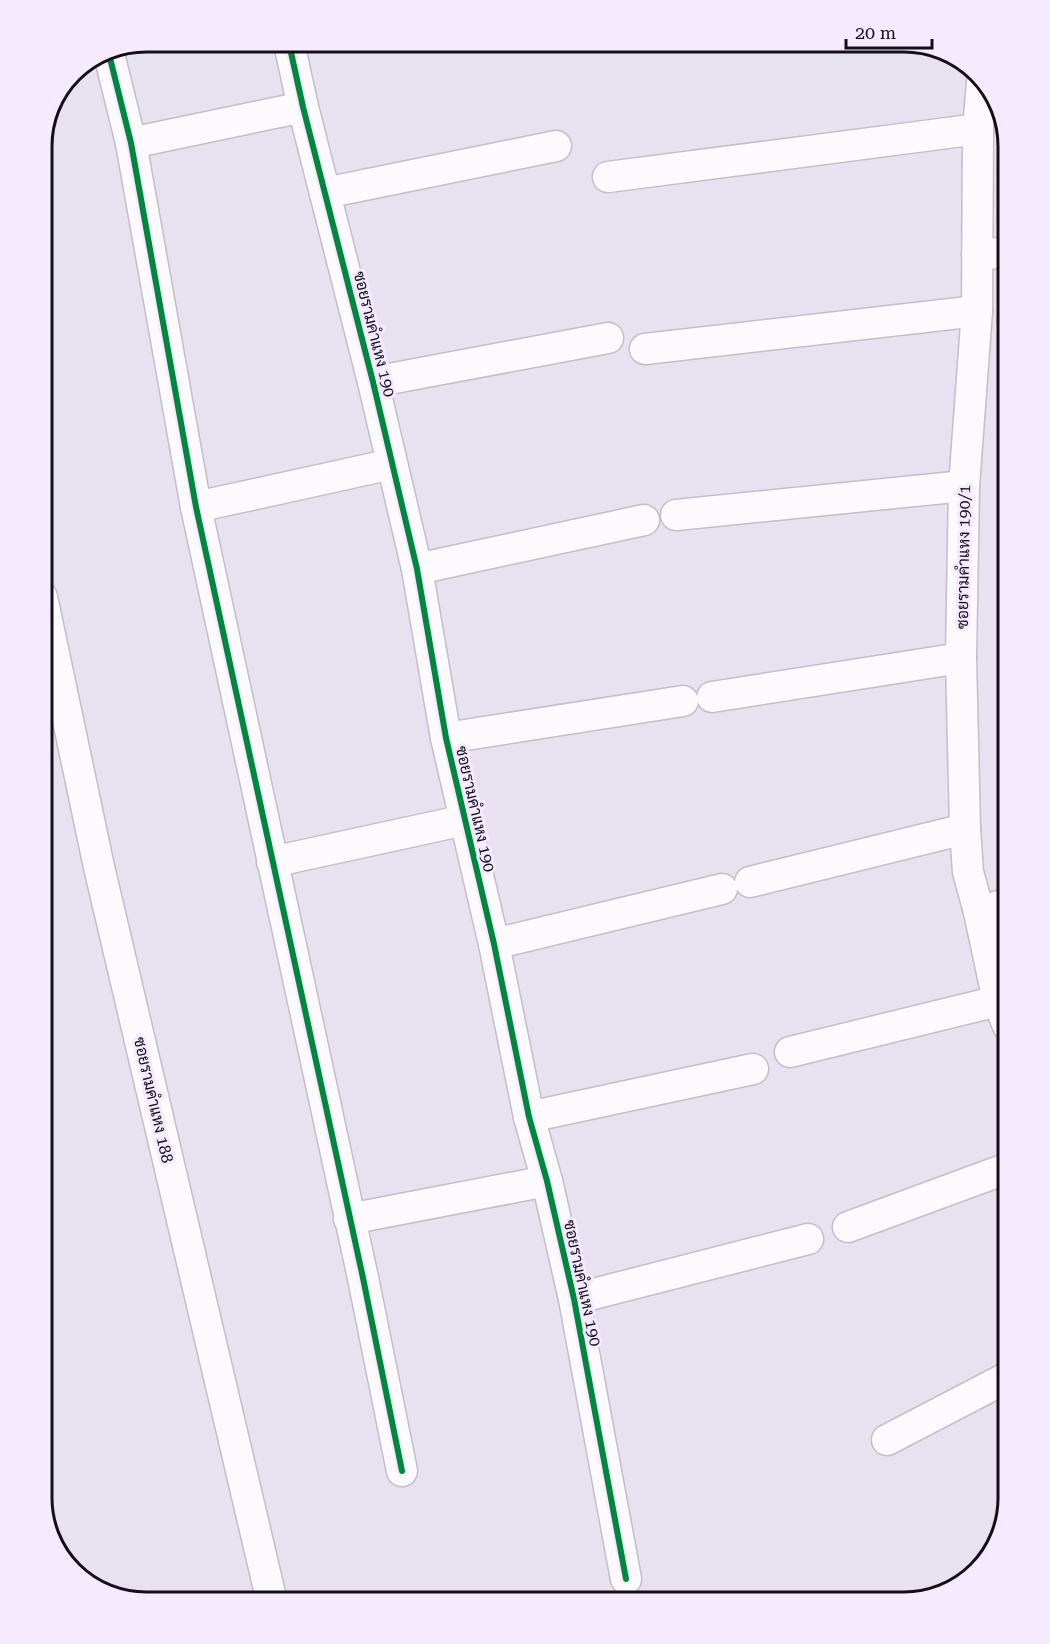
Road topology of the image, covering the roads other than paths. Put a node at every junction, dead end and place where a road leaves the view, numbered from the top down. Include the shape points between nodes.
1 (291, 52) edge
2 (111, 60) edge
3 (981, 93) edge
4 (303, 107) junction
5 (978, 129) junction
6 (131, 143) junction
7 (556, 146) dead end
8 (608, 177) dead end
9 (325, 193) junction
10 (998, 253) edge
11 (977, 254) junction
12 (977, 311) junction
13 (608, 338) dead end
14 (645, 349) dead end
15 (373, 382) junction
16 (392, 464) junction
17 (964, 486) junction
18 (196, 507) junction
19 (676, 514) dead end
20 (644, 520) dead end
21 (417, 569) junction
22 (53, 647) edge
23 (961, 658) junction
24 (712, 697) dead end
25 (683, 701) dead end
26 (446, 738) junction
27 (465, 820) junction
28 (965, 830) junction
29 (272, 862) junction
30 (998, 906) edge
31 (979, 912) junction
32 (494, 944) junction
33 (998, 992) edge
34 (998, 1014) edge
35 (790, 1052) dead end
36 (753, 1069) dead end
37 (529, 1117) junction
38 (998, 1172) edge
39 (547, 1181) junction
40 (349, 1219) junction
41 (848, 1227) dead end
42 (808, 1239) dead end
43 (574, 1299) junction
44 (998, 1382) edge
45 (887, 1440) dead end
46 (402, 1471) dead end
47 (626, 1579) dead end
48 (269, 1591) edge

1 - 4 street, ซอยรามคำแหง 190
2 - 6 street
3 - 5 street, ซอยรามคำแหง 190/1
4 - 6 street
4 - 9 street, ซอยรามคำแหง 190
5 - 8 street
5 - 11 street, ซอยรามคำแหง 190/1
6 - 18 street
7 - 9 street
9 - 15 street, ซอยรามคำแหง 190
10 - 11 street
11 - 12 street, ซอยรามคำแหง 190/1
12 - 14 street
12 - 17 street, ซอยรามคำแหง 190/1
13 - 15 street
15 - 16 street, ซอยรามคำแหง 190
16 - 18 street
16 - 21 street, ซอยรามคำแหง 190
17 - 19 street
17 - 23 street, ซอยรามคำแหง 190/1
18 - 29 street
20 - 21 street
21 - 26 street, ซอยรามคำแหง 190
22 - 48 street, ซอยรามคำแหง 188 via 99,867
23 - 24 street
23 - 28 street, ซอยรามคำแหง 190/1
25 - 26 street
26 - 27 street, ซอยรามคำแหง 190
27 - 29 street
27 - 32 street, ซอยรามคำแหง 190
28 - 31 street, ซอยรามคำแหง 190/1 via 968,872
28 - 32 street
29 - 40 street
30 - 31 street
31 - 33 street, ซอยรามคำแหง 190/1
32 - 37 street, ซอยรามคำแหง 190
34 - 35 street
36 - 37 street
37 - 39 street, ซอยรามคำแหง 190
38 - 41 street
39 - 40 street
39 - 43 street, ซอยรามคำแหง 190
40 - 46 street
42 - 43 street
43 - 47 street, ซอยรามคำแหง 190
44 - 45 street

